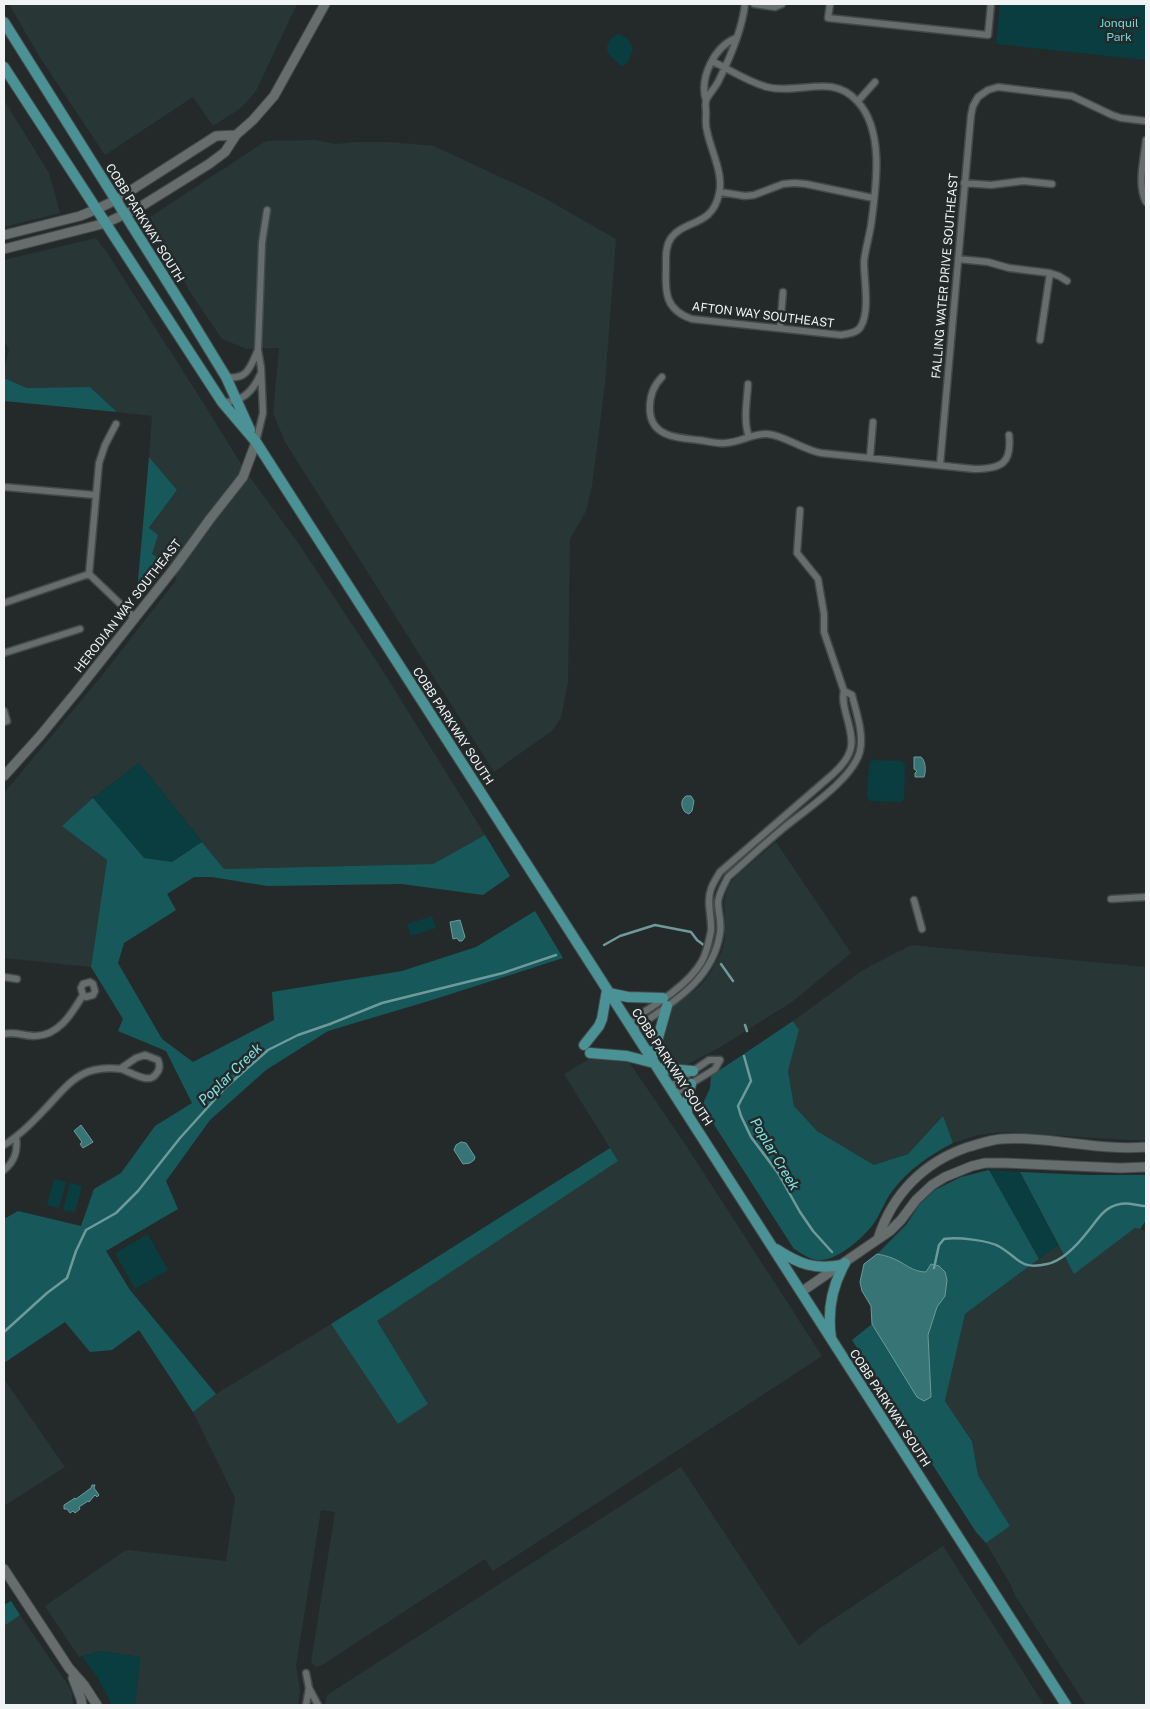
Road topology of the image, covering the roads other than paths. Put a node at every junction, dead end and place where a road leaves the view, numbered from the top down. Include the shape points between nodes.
1 (325, 4) edge
2 (745, 4) edge
3 (754, 4) edge
4 (782, 4) edge
5 (830, 4) edge
6 (991, 4) edge
7 (4, 22) edge
8 (736, 38) junction
9 (712, 61) junction
10 (4, 67) edge
11 (725, 67) junction
12 (875, 82) dead end
13 (706, 101) junction
14 (858, 101) junction
15 (1146, 121) edge
16 (236, 135) junction
17 (1146, 140) edge
18 (964, 183) junction
19 (1052, 184) dead end
20 (720, 192) junction
21 (873, 198) junction
22 (116, 200) junction
23 (1146, 202) edge
24 (97, 209) junction
25 (267, 210) dead end
26 (125, 214) junction
27 (106, 222) junction
28 (4, 235) edge
29 (4, 249) edge
30 (958, 259) junction
31 (1050, 274) junction
32 (1068, 281) dead end
33 (783, 292) dead end
34 (780, 328) junction
35 (1040, 340) dead end
36 (258, 350) junction
37 (262, 371) junction
38 (226, 377) junction
39 (662, 377) dead end
40 (748, 384) dead end
41 (237, 401) junction
42 (222, 402) junction
43 (873, 422) dead end
44 (116, 424) dead end
45 (1009, 435) dead end
46 (749, 437) junction
47 (256, 442) junction
48 (870, 457) junction
49 (940, 465) junction
50 (4, 487) edge
51 (95, 496) junction
52 (800, 510) dead end
53 (89, 574) junction
54 (4, 603) edge
55 (135, 618) junction
56 (80, 629) dead end
57 (4, 653) edge
58 (844, 691) junction
59 (4, 711) edge
60 (4, 722) edge
61 (4, 776) edge
62 (1146, 897) edge
63 (1111, 899) dead end
64 (914, 900) dead end
65 (922, 929) dead end
66 (4, 977) edge
67 (17, 979) dead end
68 (608, 991) junction
69 (83, 995) dead end
70 (665, 1002) junction
71 (631, 1026) junction
72 (4, 1034) edge
73 (655, 1063) junction
74 (120, 1069) junction
75 (693, 1072) junction
76 (692, 1084) junction
77 (672, 1090) junction
78 (688, 1115) junction
79 (16, 1137) junction
80 (4, 1146) edge
81 (1146, 1147) edge
82 (1146, 1167) edge
83 (4, 1170) edge
84 (878, 1239) junction
85 (773, 1248) junction
86 (844, 1264) junction
87 (801, 1292) junction
88 (831, 1338) junction
89 (4, 1569) edge
90 (69, 1668) junction
91 (306, 1673) dead end
92 (309, 1688) junction
93 (82, 1705) edge
94 (97, 1705) edge
95 (306, 1705) edge
96 (318, 1705) edge
97 (1066, 1705) edge

1 - 16 street via 274,96
2 - 8 street
3 - 4 street
5 - 6 street via 828,18 988,35
7 - 22 main road, COBB PARKWAY SOUTH
8 - 9 street via 725,45
8 - 11 street
9 - 11 street, AFTON WAY SOUTHEAST
9 - 13 street via 704,81
10 - 24 main road, COBB PARKWAY SOUTH
11 - 13 street
11 - 14 street, AFTON WAY SOUTHEAST via 767,87 801,89 828,85 844,90
12 - 14 street
13 - 20 street via 706,129 719,174
14 - 21 street, AFTON WAY SOUTHEAST via 872,127 876,144
15 - 18 street, FALLING WATER DRIVE SOUTHEAST via 1121,118 1067,95 998,87 980,91 971,115
16 - 22 street via 216,136
16 - 26 street via 225,152 209,164
17 - 23 street via 1141,187
18 - 19 street via 991,185 1023,181
18 - 30 street, FALLING WATER DRIVE SOUTHEAST
20 - 21 street via 745,196 783,184 806,184
20 - 34 street, AFTON WAY SOUTHEAST via 708,215 672,237 666,252 666,294 676,311 692,319
21 - 34 street, AFTON WAY SOUTHEAST via 865,254 866,295 862,325 854,332 841,335
22 - 24 street
22 - 26 main road, COBB PARKWAY SOUTH
24 - 27 main road, COBB PARKWAY SOUTH
24 - 28 street
25 - 36 street via 262,243
26 - 27 street
26 - 38 main road, COBB PARKWAY SOUTH
27 - 29 street
27 - 42 main road, COBB PARKWAY SOUTH
30 - 31 street
30 - 49 street, FALLING WATER DRIVE SOUTHEAST
31 - 32 street
31 - 35 street
33 - 34 street
36 - 37 street
36 - 38 street via 245,374 238,378
37 - 41 street via 252,390
37 - 47 street via 263,413
38 - 41 main road, COBB PARKWAY SOUTH
39 - 46 street via 653,388 650,415 657,428 667,435 726,443
40 - 46 street via 746,429
41 - 42 street
41 - 47 main road, COBB PARKWAY SOUTH
42 - 47 main road, COBB PARKWAY SOUTH
43 - 48 street
44 - 51 street via 102,454
45 - 49 street via 1009,454 998,466 974,469
46 - 48 street via 772,435 812,452
47 - 55 street, HERODIAN WAY SOUTHEAST via 243,478
47 - 68 main road, COBB PARKWAY SOUTH
48 - 49 street
50 - 51 street
51 - 53 street
52 - 58 street via 797,553 818,579 824,632
53 - 54 street
53 - 55 street
55 - 61 street, HERODIAN WAY SOUTHEAST
56 - 57 street
58 - 70 street via 842,698 852,736 849,755 842,766 720,872 711,889 711,929 702,961
58 - 70 street via 852,695 860,728 861,744 856,761 829,792 728,877 718,902 721,930 711,962 696,983
59 - 60 street via 7,721
62 - 63 street
64 - 65 street
66 - 67 street
68 - 70 main road
68 - 71 main road, COBB PARKWAY SOUTH
68 - 73 main road via 602,1019 587,1049
69 - 72 street via 68,1019 50,1032 35,1036
70 - 71 street
70 - 73 main road
71 - 73 main road, COBB PARKWAY SOUTH
73 - 75 main road
73 - 77 main road, COBB PARKWAY SOUTH
74 - 74 street via 149,1079 158,1072 159,1064 158,1060 145,1055
74 - 79 street via 94,1070 75,1079
75 - 76 street via 709,1060 720,1060 715,1069
75 - 77 street
76 - 77 street
76 - 78 main road via 687,1103
77 - 78 main road, COBB PARKWAY SOUTH
78 - 85 main road, COBB PARKWAY SOUTH
79 - 80 street
79 - 83 street via 16,1152 11,1165
81 - 84 street via 1016,1139 989,1141 962,1149 936,1161 907,1185 882,1225
82 - 84 street via 1004,1163 972,1166 932,1185 895,1226
84 - 86 street
85 - 86 main road via 808,1266
85 - 87 main road, COBB PARKWAY SOUTH
86 - 87 street
86 - 88 main road via 831,1296
87 - 88 main road, COBB PARKWAY SOUTH
88 - 97 main road, COBB PARKWAY SOUTH
89 - 90 street
90 - 93 street
90 - 94 street
91 - 92 street
92 - 95 street
92 - 96 street

